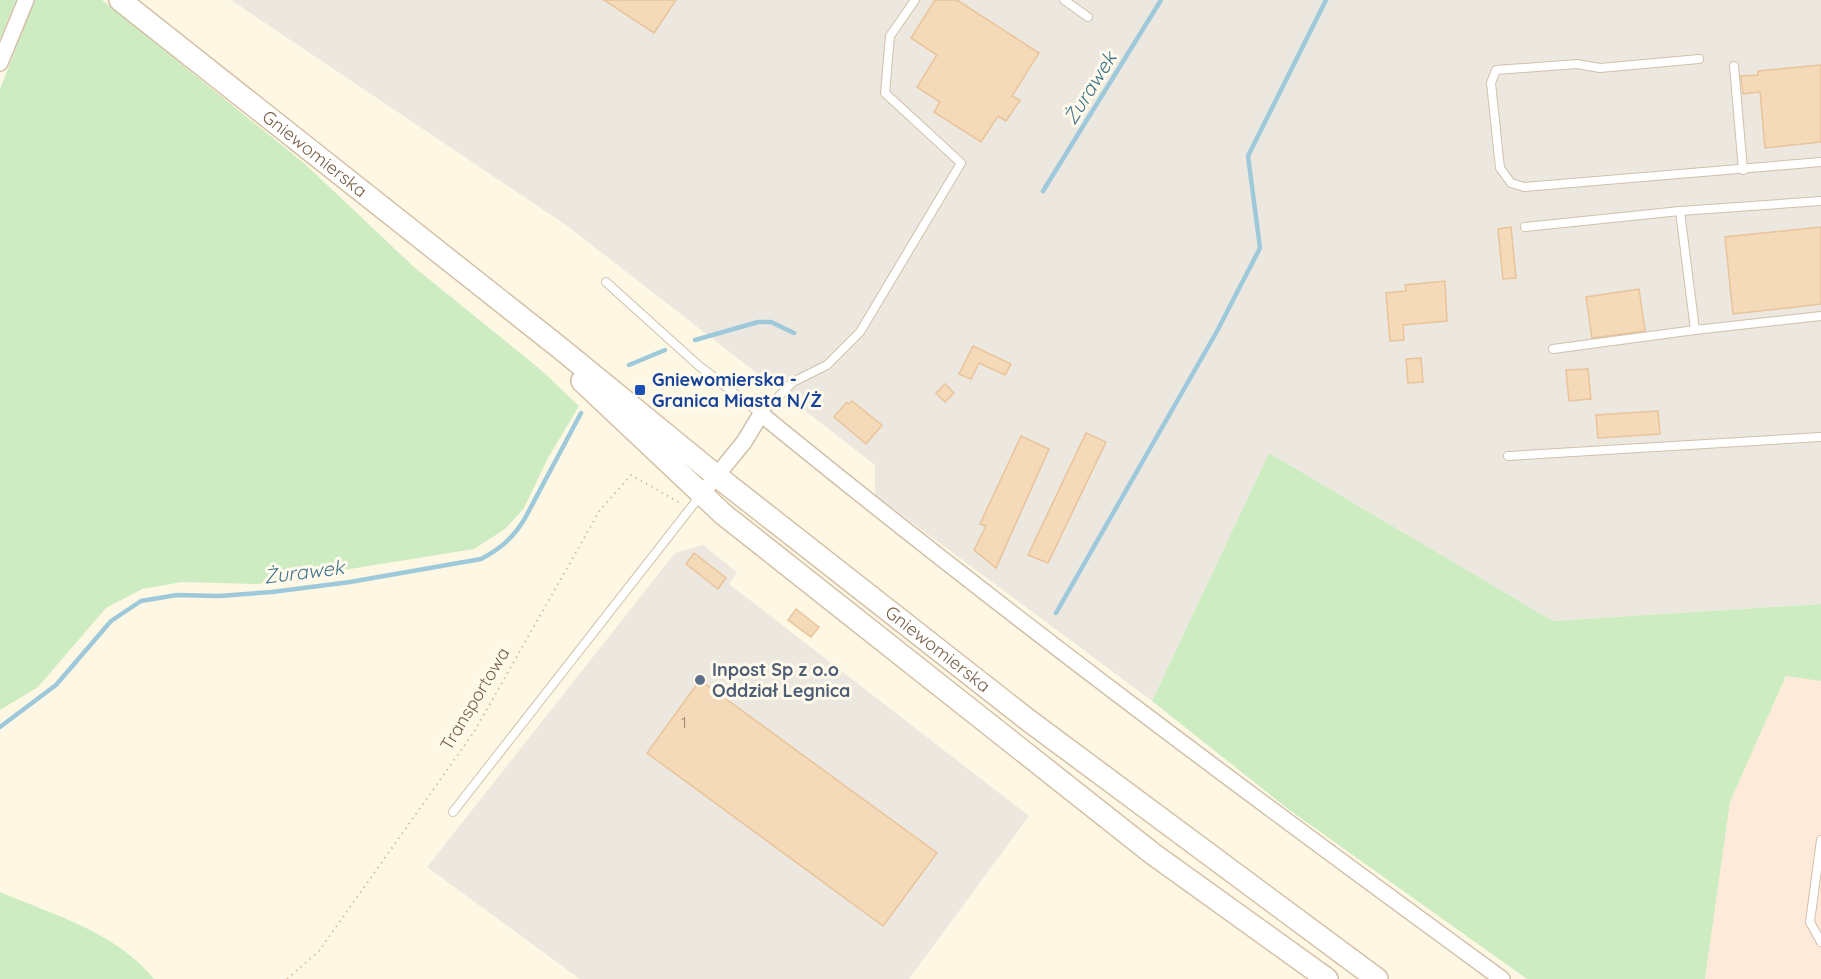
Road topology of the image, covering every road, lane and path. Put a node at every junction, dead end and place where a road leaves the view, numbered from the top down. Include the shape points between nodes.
1 (26, 0) edge
2 (120, 0) edge
3 (915, 0) edge
4 (1064, 0) edge
5 (1088, 17) dead end
6 (1699, 59) dead end
7 (0, 63) edge
8 (1734, 66) dead end
9 (1821, 162) edge
10 (1743, 170) junction
11 (1821, 201) edge
12 (1680, 211) junction
13 (1526, 227) dead end
14 (606, 282) dead end
15 (507, 307) junction
16 (1821, 316) edge
17 (1695, 330) junction
18 (1553, 349) dead end
19 (762, 414) junction
20 (1821, 438) edge
21 (1508, 456) dead end
22 (718, 477) junction
23 (695, 502) junction
24 (453, 812) dead end
25 (1821, 840) edge
26 (1821, 942) edge
27 (287, 979) edge
28 (1327, 979) edge
29 (1377, 979) edge
30 (1502, 979) edge

1 - 7 street
2 - 15 street, Gniewomierska
3 - 19 lane via 890,36 885,93 961,163 860,332 827,365 793,382
4 - 5 lane
6 - 10 lane via 1600,68 1577,64 1496,70 1491,83 1500,168 1511,183 1524,187
8 - 10 lane
9 - 10 lane
11 - 12 lane
12 - 13 lane
12 - 17 lane
14 - 19 lane via 698,365
15 - 22 street, Gniewomierska
15 - 23 street, Gniewomierska
16 - 17 lane
17 - 18 lane
19 - 22 street
19 - 30 street via 914,539 1186,748
20 - 21 lane
22 - 23 street
22 - 29 street, Gniewomierska via 1028,720
23 - 24 lane
23 - 27 path, Transportowa via 631,475 600,510 474,732 320,951
23 - 28 street, Gniewomierska via 1153,854
25 - 26 lane via 1809,922

